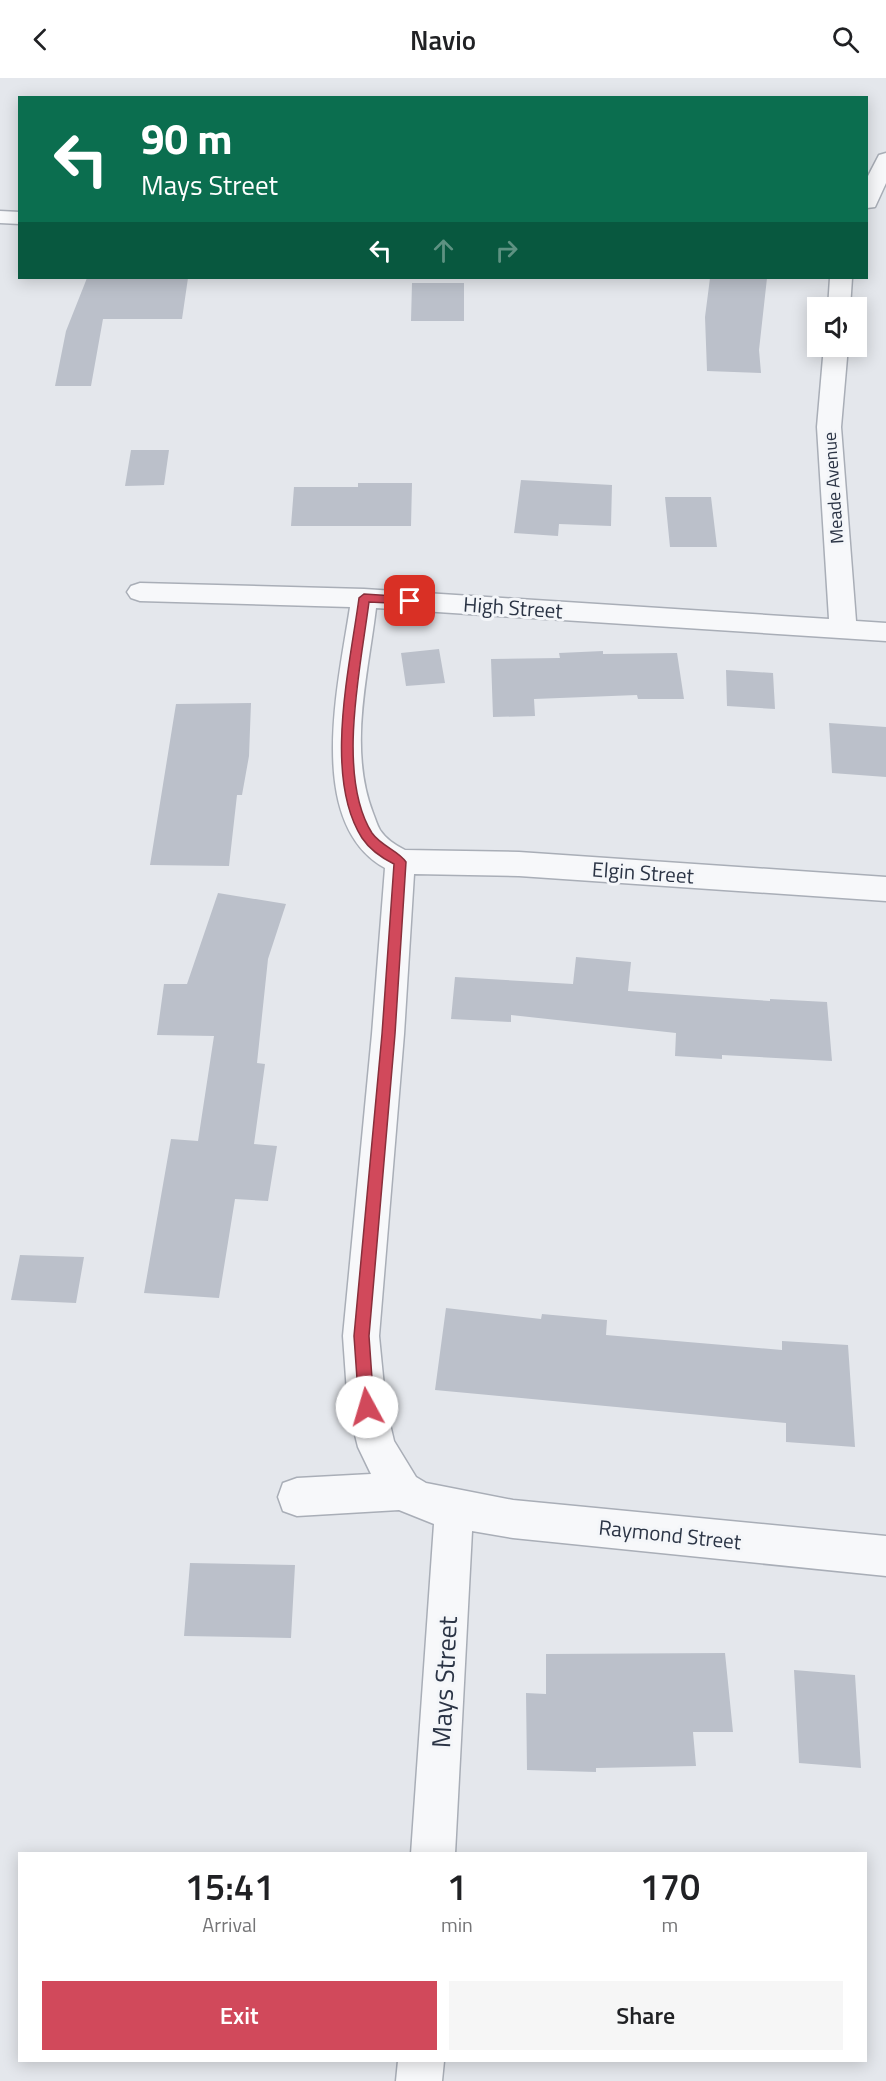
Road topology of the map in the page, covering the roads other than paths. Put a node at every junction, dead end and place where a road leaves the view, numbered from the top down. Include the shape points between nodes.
1 (886, 159) edge
2 (868, 200) edge
3 (0, 217) edge
4 (18, 218) edge
5 (841, 279) edge
6 (840, 297) edge
7 (835, 357) edge
8 (140, 592) dead end
9 (364, 598) junction
10 (843, 629) junction
11 (886, 632) edge
12 (400, 862) junction
13 (886, 889) edge
14 (402, 1491) junction
15 (297, 1497) dead end
16 (454, 1510) junction
17 (886, 1556) edge
18 (433, 1852) edge
19 (421, 2062) edge
20 (420, 2081) edge

1 - 2 street
3 - 4 street
5 - 6 street
7 - 10 street, Meade Avenue via 829,427
8 - 9 street, High Street
9 - 10 street, High Street
9 - 12 street via 346,737 351,793 367,836 382,852
10 - 11 street, High Street
12 - 13 street, Elgin Street via 519,864
12 - 14 street via 361,1336 374,1439
14 - 15 street
14 - 16 street, Raymond Street
16 - 17 street, Raymond Street
16 - 18 street, Mays Street
19 - 20 street

